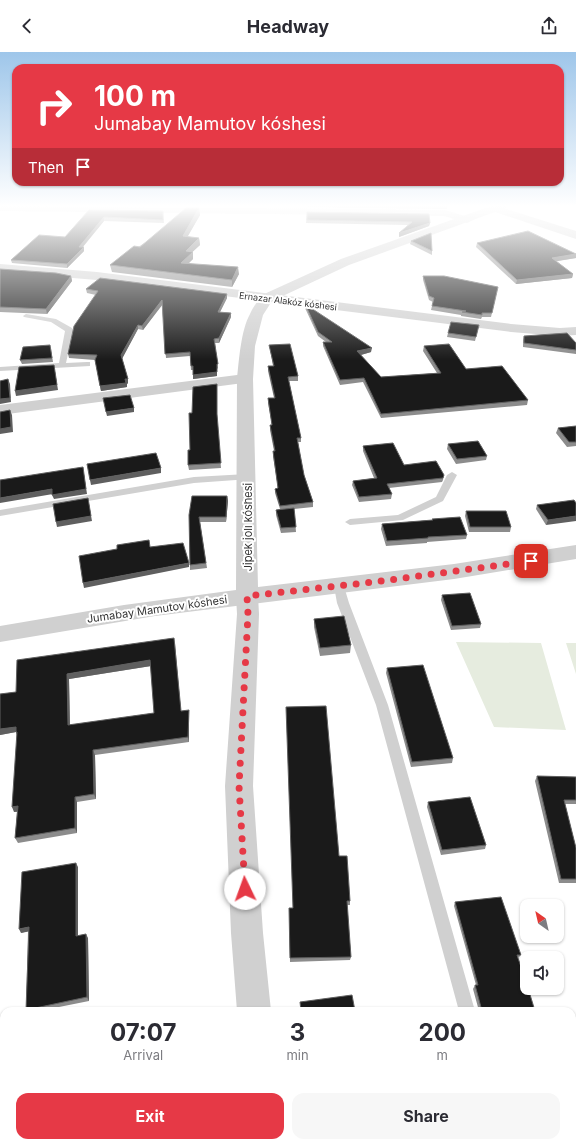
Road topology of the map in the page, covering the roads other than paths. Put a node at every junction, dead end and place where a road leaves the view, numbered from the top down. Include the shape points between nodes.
1 (359, 257) edge
2 (0, 268) edge
3 (267, 298) junction
4 (26, 316) dead end
5 (576, 331) edge
6 (87, 364) dead end
7 (62, 365) junction
8 (0, 369) edge
9 (245, 379) junction
10 (0, 410) edge
11 (452, 475) dead end
12 (247, 477) junction
13 (0, 513) edge
14 (350, 522) dead end
15 (576, 552) edge
16 (339, 586) junction
17 (247, 596) junction
18 (0, 634) edge
19 (254, 1007) edge
20 (466, 1007) edge

1 - 3 street, Jipek jolı kóshesi via 307,278
2 - 3 street, Ernazar Alakóz kóshesi via 97,276
3 - 5 street, Ernazar Alakóz kóshesi via 511,328
3 - 9 street, Jipek jolı kóshesi via 256,314 248,346
4 - 7 lane via 47,318 59,322 69,330
6 - 7 lane
7 - 8 lane
9 - 10 street
9 - 12 street, Jipek jolı kóshesi
11 - 14 lane via 440,500 400,518
12 - 13 lane via 194,480
12 - 17 street, Jipek jolı kóshesi
15 - 16 street, Jumabay Mamutov kóshesi via 531,561
16 - 17 street, Jumabay Mamutov kóshesi
16 - 20 lane via 343,603 382,705
17 - 18 street, Jumabay Mamutov kóshesi
17 - 19 street, Jipek jolı kóshesi via 239,786

